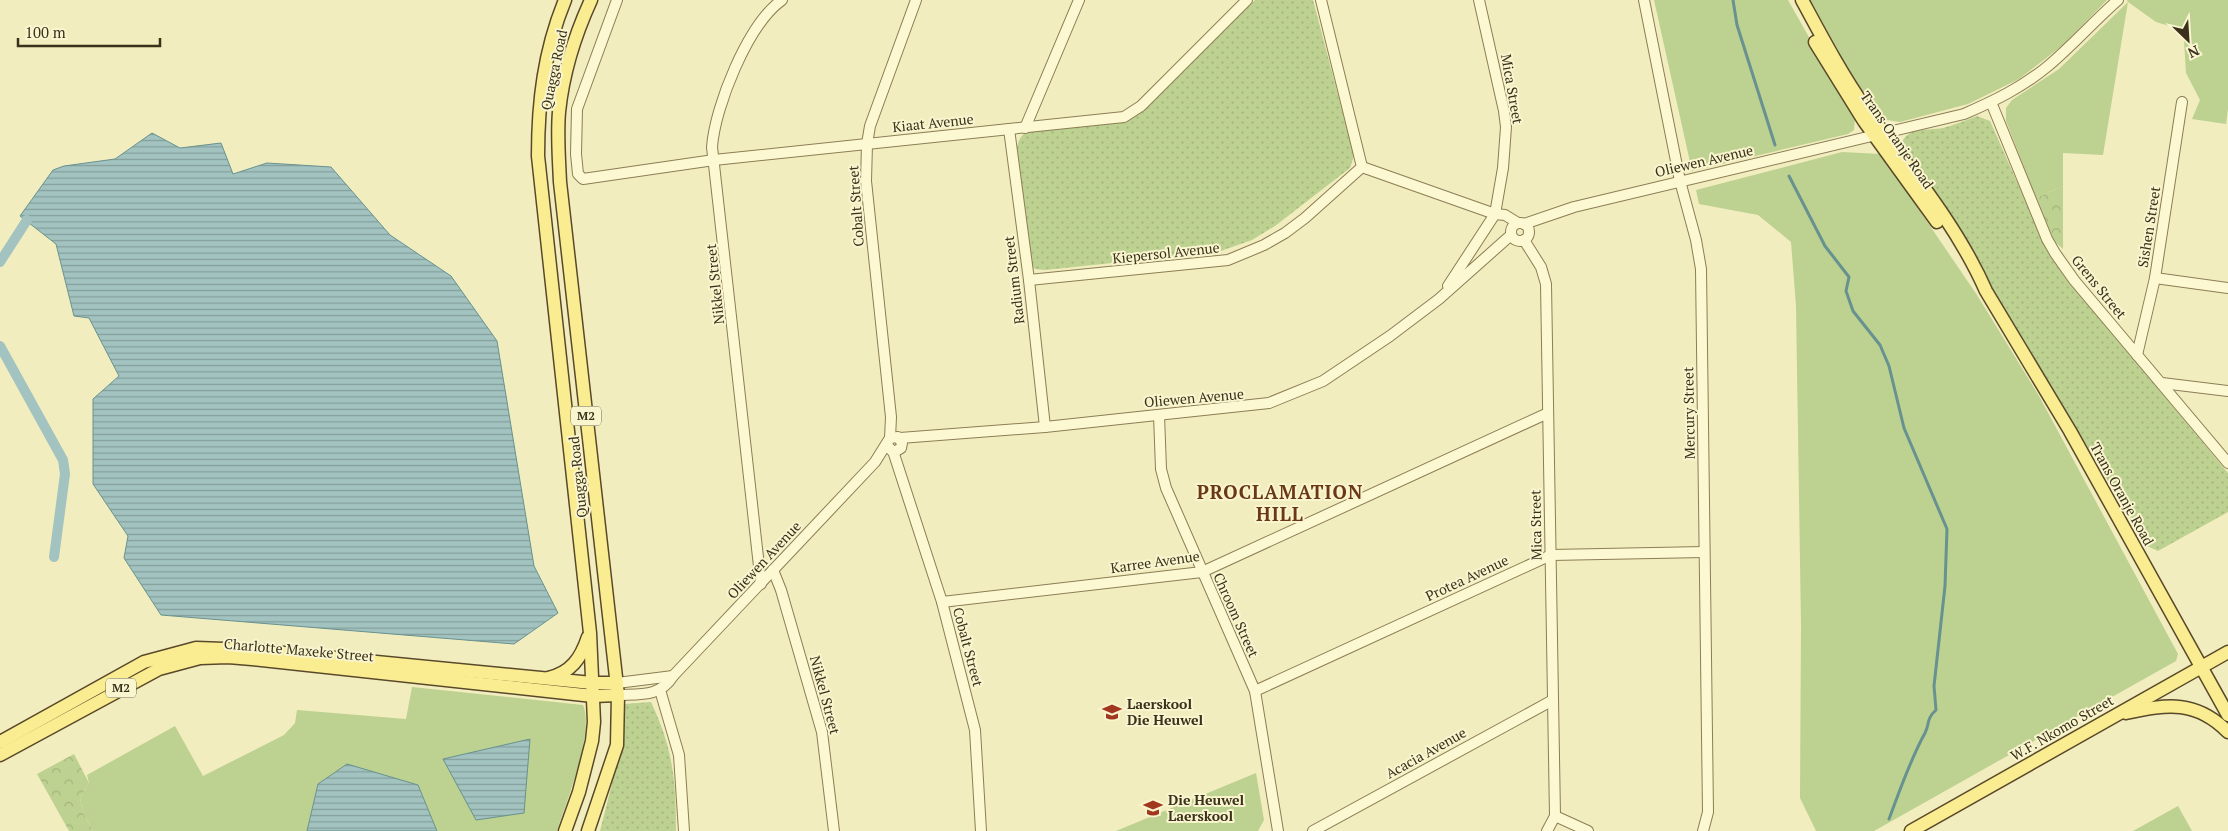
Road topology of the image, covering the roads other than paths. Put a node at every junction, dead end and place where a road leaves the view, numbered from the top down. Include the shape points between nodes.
1 (565, 0) edge
2 (591, 0) edge
3 (616, 0) edge
4 (782, 0) edge
5 (916, 0) edge
6 (1078, 0) edge
7 (1247, 0) edge
8 (1321, 0) edge
9 (1479, 0) edge
10 (1644, 0) edge
11 (1795, 0) edge
12 (1802, 0) edge
13 (2118, 0) edge
14 (1991, 102) junction
15 (2182, 102) dead end
16 (1025, 128) junction
17 (1009, 129) junction
18 (1878, 134) junction
19 (867, 144) junction
20 (714, 160) junction
21 (1362, 167) junction
22 (1680, 181) junction
23 (1495, 214) junction
24 (1519, 232) junction
25 (2155, 278) junction
26 (1029, 280) junction
27 (2228, 288) edge
28 (1439, 299) junction
29 (2137, 355) junction
30 (2162, 383) junction
31 (2228, 391) edge
32 (1548, 413) junction
33 (1159, 414) junction
34 (1045, 427) junction
35 (895, 444) junction
36 (2228, 463) edge
37 (1704, 552) junction
38 (1550, 555) junction
39 (773, 570) junction
40 (1202, 572) junction
41 (761, 584) junction
42 (942, 602) junction
43 (590, 633) junction
44 (2228, 652) edge
45 (2201, 666) junction
46 (673, 676) junction
47 (544, 679) junction
48 (618, 689) junction
49 (593, 690) junction
50 (660, 690) junction
51 (1255, 691) junction
52 (1553, 700) junction
53 (2228, 715) edge
54 (2113, 716) junction
55 (2228, 732) edge
56 (0, 742) edge
57 (0, 755) edge
58 (1555, 816) junction
59 (565, 831) edge
60 (588, 831) edge
61 (684, 831) edge
62 (834, 831) edge
63 (981, 831) edge
64 (1278, 831) edge
65 (1313, 831) edge
66 (1547, 831) edge
67 (1588, 831) edge
68 (1703, 831) edge
69 (1911, 831) edge

1 - 43 main road, Quagga Road / M2 via 546,56 538,116 538,156
2 - 48 main road, Quagga Road / M2 via 573,45 564,85 559,112 559,152 595,503
3 - 20 street, Kiaat Avenue via 577,109 578,176 592,179
4 - 20 street, Nikkel Street via 766,13 745,46 719,114 713,142
5 - 19 street, Cobalt Street via 870,126
6 - 16 street
7 - 16 street, Kiaat Avenue via 1133,112 1124,117
8 - 21 street
9 - 23 street, Mica Street via 1506,127
10 - 22 street, Mercury Street
11 - 18 main road, Trans Oranje Road via 1832,70
12 - 18 main road, Trans Oranje Road
13 - 14 street, Oliewen Avenue via 2047,67
14 - 18 street, Oliewen Avenue via 1940,121
14 - 29 street, Grens Street via 2055,253
15 - 25 street, Sishen Street
16 - 17 street, Kiaat Avenue
17 - 19 street, Kiaat Avenue
17 - 26 street, Radium Street
18 - 22 street, Oliewen Avenue
18 - 45 main road, Trans Oranje Road via 1939,211 1976,269
19 - 20 street, Kiaat Avenue
19 - 35 street, Cobalt Street via 866,181
20 - 41 street, Nikkel Street
21 - 23 street
21 - 26 street, Kiepersol Avenue via 1285,233 1228,260
22 - 24 street, Oliewen Avenue via 1542,217
22 - 37 street, Mercury Street via 1701,269
23 - 24 street via 1508,216
23 - 28 street, Oliewen Avenue
24 - 28 street, Oliewen Avenue
24 - 32 street, Mica Street via 1541,267 1546,284
25 - 27 street
25 - 29 street, Sishen Street
26 - 34 street, Radium Street
28 - 33 street, Oliewen Avenue via 1390,336 1312,386 1269,403 1249,407
29 - 30 street, Grens Street
30 - 31 street
30 - 36 street, Grens Street
32 - 38 street, Mica Street
32 - 40 street, Karree Avenue
33 - 34 street, Oliewen Avenue
33 - 40 street, Chroom Street via 1163,480
34 - 35 street, Oliewen Avenue via 922,438
35 - 39 street, Oliewen Avenue via 874,462
35 - 42 street, Cobalt Street
37 - 38 street, Protea Avenue
37 - 68 street, Mercury Street via 1708,812
38 - 51 street, Protea Avenue
38 - 52 street, Mica Street
39 - 41 street, Oliewen Avenue
39 - 62 street, Nikkel Street via 822,732
40 - 42 street, Karree Avenue
40 - 51 street, Chroom Street
41 - 46 street, Oliewen Avenue
42 - 63 street, Cobalt Street via 976,730
43 - 47 main road via 574,665
43 - 49 main road, Quagga Road / M2
44 - 45 main road, W.F. Nkomo Street
45 - 53 main road, Trans Oranje Road
45 - 54 main road, W.F. Nkomo Street
46 - 48 street
46 - 50 street, Oliewen Avenue
47 - 49 main road, Charlotte Maxeke Street / M2
47 - 56 main road, Charlotte Maxeke Street / M2 via 253,650 196,648 139,665
48 - 49 main road, Charlotte Maxeke Street / M2
48 - 50 street
48 - 60 main road, Quagga Road / M2 via 616,745
49 - 57 main road, Charlotte Maxeke Street / M2 via 240,658 200,658 150,673
49 - 59 main road, Quagga Road / M2 via 592,741
50 - 61 street via 679,755
51 - 64 street, Chroom Street
52 - 58 street, Mica Street
52 - 65 street, Acacia Avenue
54 - 55 main road via 2170,705 2186,707 2211,717
54 - 69 main road, W.F. Nkomo Street
58 - 66 street
58 - 67 street

